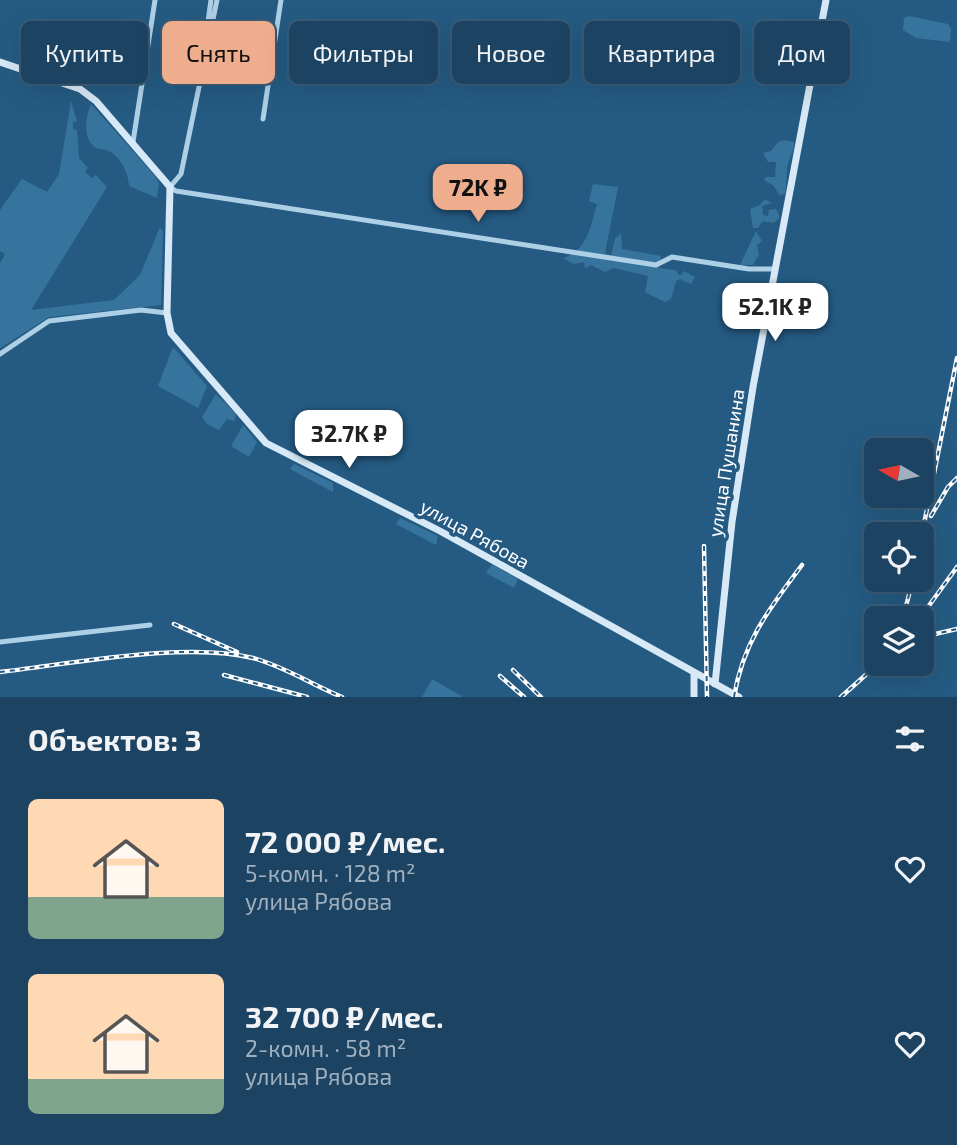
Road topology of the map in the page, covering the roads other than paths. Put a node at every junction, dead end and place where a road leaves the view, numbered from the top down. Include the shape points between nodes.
1 (155, 0) edge
2 (211, 0) edge
3 (218, 0) edge
4 (281, 0) edge
5 (826, 0) edge
6 (0, 62) edge
7 (197, 100) junction
8 (263, 119) dead end
9 (132, 142) junction
10 (170, 187) junction
11 (774, 269) junction
12 (167, 313) junction
13 (0, 354) edge
14 (150, 625) dead end
15 (0, 642) edge
16 (694, 674) junction
17 (715, 684) junction
18 (694, 697) edge
19 (739, 697) edge

1 - 9 street
2 - 7 street
3 - 7 street
4 - 8 street
5 - 11 street, улица Пушанина
6 - 9 street via 80,89
7 - 10 street via 181,174
9 - 10 street
10 - 11 street via 656,265 672,257
10 - 12 street, улица Рябова
11 - 17 street, улица Пушанина via 732,522
12 - 13 street via 141,310 49,321
12 - 16 street, улица Рябова via 171,332 266,443 440,531
14 - 15 street
16 - 17 street, улица Рябова
16 - 18 street
17 - 19 street, улица Рябова

